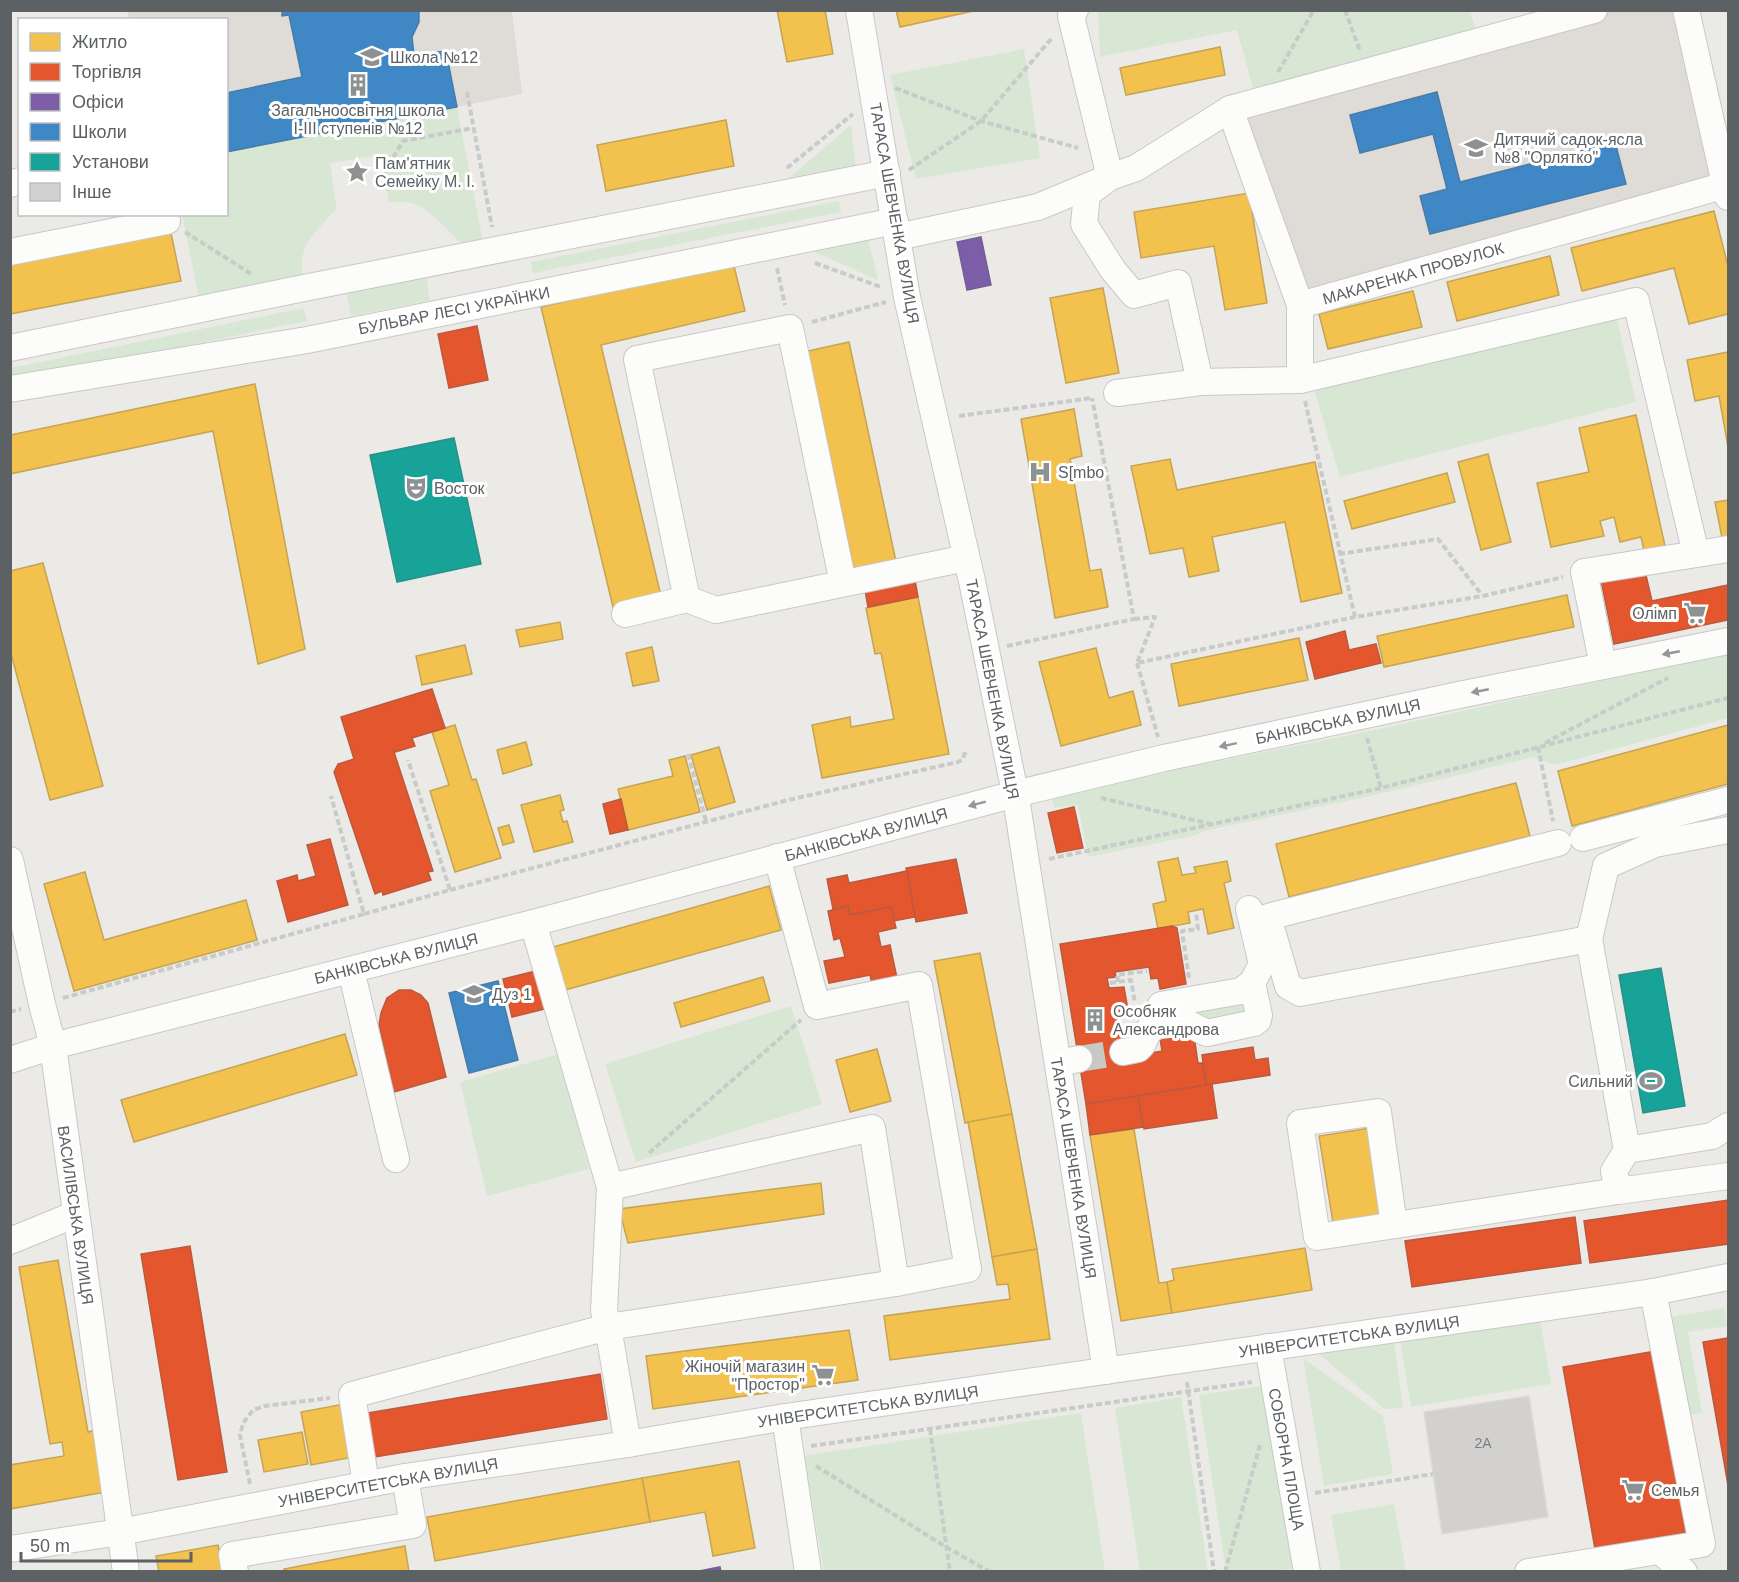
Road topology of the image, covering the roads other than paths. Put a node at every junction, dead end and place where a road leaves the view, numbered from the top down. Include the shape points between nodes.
1 (859, 10) edge
2 (1594, 10) edge
3 (1686, 10) edge
4 (1073, 13) edge
5 (1230, 109) junction
6 (1108, 166) junction
7 (888, 178) junction
8 (1727, 191) edge
9 (156, 220) edge
10 (896, 229) junction
11 (10, 252) edge
12 (1300, 305) junction
13 (10, 348) edge
14 (1300, 380) junction
15 (1200, 382) junction
16 (10, 389) edge
17 (1117, 393) road end
18 (1728, 549) edge
19 (1696, 554) junction
20 (966, 558) junction
21 (843, 583) junction
22 (687, 599) junction
23 (625, 614) dead end
24 (1728, 641) edge
25 (1603, 666) junction
26 (1015, 794) junction
27 (1728, 800) edge
28 (1728, 830) edge
29 (1583, 838) dead end
30 (1558, 843) road end
31 (777, 857) junction
32 (10, 860) edge
33 (1249, 909) dead end
34 (533, 923) junction
35 (1590, 939) junction
36 (351, 970) junction
37 (1252, 983) junction
38 (1148, 1032) junction
39 (53, 1046) junction
40 (1123, 1052) tunnel mouth
41 (10, 1060) edge
42 (1728, 1126) edge
43 (1628, 1150) junction
44 (396, 1159) dead end
45 (1728, 1176) edge
46 (610, 1187) junction
47 (1618, 1191) junction
48 (76, 1214) junction
49 (1394, 1225) junction
50 (10, 1241) edge
51 (1728, 1277) edge
52 (896, 1283) junction
53 (1653, 1292) junction
54 (608, 1328) junction
55 (1268, 1347) junction
56 (1106, 1371) junction
57 (784, 1417) junction
58 (628, 1444) junction
59 (405, 1477) junction
60 (366, 1484) junction
61 (120, 1532) junction
62 (10, 1549) edge
63 (1660, 1551) junction
64 (126, 1572) edge
65 (235, 1572) edge
66 (808, 1572) edge
67 (1307, 1572) edge
68 (1528, 1572) edge
69 (1683, 1572) edge

1 - 7 street, ТАРАСА ШЕВЧЕНКА ВУЛИЦЯ
2 - 5 street
3 - 8 street
4 - 6 street
5 - 6 street via 1136,168
5 - 12 street, МАКАРЕНКА ПРОВУЛОК
6 - 10 street via 1038,207
6 - 15 street via 1087,194 1084,224 1134,295 1178,283
7 - 10 street, ТАРАСА ШЕВЧЕНКА ВУЛИЦЯ
7 - 13 street via 280,292
8 - 12 street, МАКАРЕНКА ПРОВУЛОК
9 - 11 street
10 - 16 street, БУЛЬВАР ЛЕСІ УКРАЇНКИ via 772,246 307,340
10 - 20 street, ТАРАСА ШЕВЧЕНКА ВУЛИЦЯ via 907,297
12 - 14 street
14 - 15 street
14 - 19 street via 1636,301
15 - 17 street
18 - 19 street
19 - 25 street via 1584,572
20 - 21 street
20 - 26 street, ТАРАСА ШЕВЧЕНКА ВУЛИЦЯ
21 - 22 street via 717,610
21 - 22 street via 790,328 637,359
22 - 23 street
24 -> 25 street, БАНКІВСЬКА ВУЛИЦЯ
25 -> 26 street, БАНКІВСЬКА ВУЛИЦЯ via 1164,758
26 -> 31 street, БАНКІВСЬКА ВУЛИЦЯ
26 - 56 street, ТАРАСА ШЕВЧЕНКА ВУЛИЦЯ via 1068,1061
27 - 29 street
28 - 35 street via 1655,844 1606,866
30 - 35 street via 1268,917 1288,986 1300,993
31 - 34 street, БАНКІВСЬКА ВУЛИЦЯ
31 - 52 street via 817,1005 920,985 968,1269
32 - 39 street, ВАСИЛІВСЬКА ВУЛИЦЯ
33 - 37 street via 1262,964
34 - 36 street, БАНКІВСЬКА ВУЛИЦЯ
34 - 46 street
35 - 43 street
36 - 39 street, БАНКІВСЬКА ВУЛИЦЯ
36 - 44 street
37 - 38 street via 1241,991 1161,1005
37 - 38 street via 1259,1015 1254,1023 1207,1034 1185,1023 1156,1026
38 - 40 street via 1138,1049
39 - 41 street, БАНКІВСЬКА ВУЛИЦЯ
39 - 48 street, ВАСИЛІВСЬКА ВУЛИЦЯ
42 - 43 street via 1712,1137
43 - 47 street via 1614,1171
45 - 47 street
46 - 52 street via 872,1128
46 - 54 street via 604,1311
47 - 49 street
48 - 50 street
48 - 61 street, ВАСИЛІВСЬКА ВУЛИЦЯ
49 - 49 street via 1317,1237 1299,1123 1378,1112
51 - 53 street, УНІВЕРСИТЕТСЬКА ВУЛИЦЯ
52 - 54 street
53 - 55 street, УНІВЕРСИТЕТСЬКА ВУЛИЦЯ
53 - 63 street via 1701,1544
54 - 58 street
54 - 60 street via 352,1395
55 - 56 street, УНІВЕРСИТЕТСЬКА ВУЛИЦЯ
55 - 67 street, СОБОРНА ПЛОЩА
56 - 57 street, УНІВЕРСИТЕТСЬКА ВУЛИЦЯ
57 - 58 street, УНІВЕРСИТЕТСЬКА ВУЛИЦЯ
57 - 66 street
58 - 59 street, УНІВЕРСИТЕТСЬКА ВУЛИЦЯ
59 - 60 street, УНІВЕРСИТЕТСЬКА ВУЛИЦЯ
59 - 65 street via 413,1525 232,1555
60 - 61 street, УНІВЕРСИТЕТСЬКА ВУЛИЦЯ
61 - 62 street, УНІВЕРСИТЕТСЬКА ВУЛИЦЯ
61 - 64 street, ВАСИЛІВСЬКА ВУЛИЦЯ
63 - 68 street
63 - 69 street

